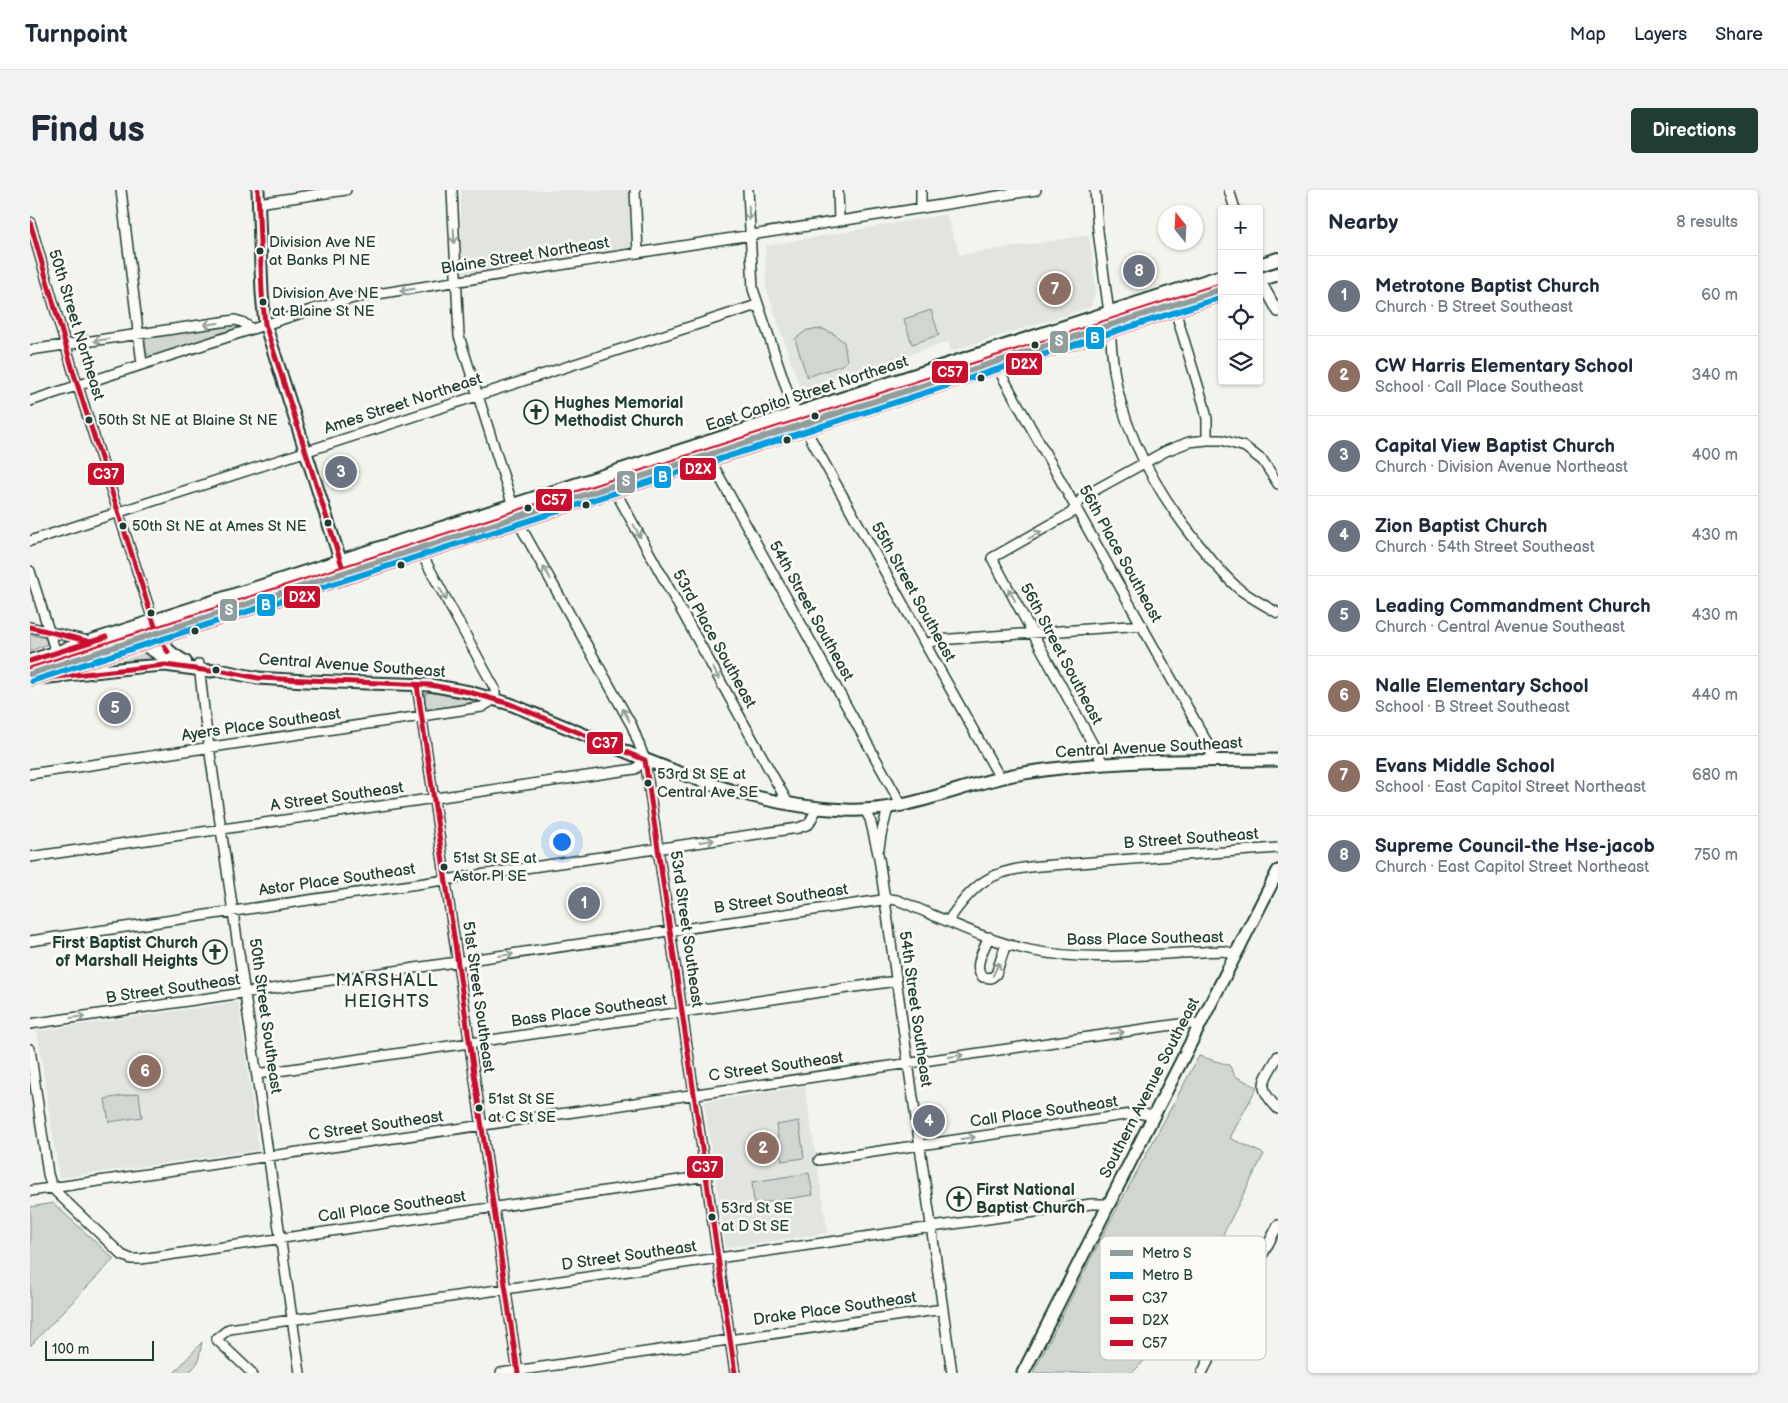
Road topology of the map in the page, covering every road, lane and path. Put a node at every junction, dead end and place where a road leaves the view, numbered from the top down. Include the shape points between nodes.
1 (121, 190) edge
2 (258, 190) edge
3 (346, 190) edge
4 (452, 190) edge
5 (635, 190) edge
6 (748, 190) edge
7 (838, 190) edge
8 (921, 190) edge
9 (1036, 190) edge
10 (1095, 190) edge
11 (1229, 190) edge
12 (1003, 193) edge
13 (258, 203) junction
14 (1234, 205) edge
15 (922, 208) junction
16 (839, 221) junction
17 (30, 222) edge
18 (750, 235) junction
19 (638, 253) junction
20 (1278, 259) edge
21 (1263, 264) edge
22 (1278, 274) edge
23 (1218, 277) edge
24 (1263, 278) edge
25 (455, 282) junction
26 (1263, 286) edge
27 (1218, 293) edge
28 (757, 305) junction
29 (1174, 307) junction
30 (1278, 312) edge
31 (1109, 313) junction
32 (265, 324) junction
33 (1110, 328) junction
34 (252, 329) junction
35 (138, 334) junction
36 (65, 345) junction
37 (30, 350) edge
38 (142, 364) junction
39 (996, 365) junction
40 (78, 385) junction
41 (477, 396) junction
42 (30, 401) edge
43 (800, 421) junction
44 (1207, 440) junction
45 (306, 451) junction
46 (709, 458) junction
47 (1146, 462) junction
48 (1278, 484) edge
49 (614, 488) junction
50 (513, 506) junction
51 (1076, 507) junction
52 (118, 512) junction
53 (518, 519) junction
54 (30, 540) edge
55 (420, 551) junction
56 (341, 561) junction
57 (30, 570) edge
58 (345, 575) junction
59 (1278, 613) edge
60 (154, 621) junction
61 (1142, 625) junction
62 (30, 627) edge
63 (48, 631) junction
64 (1032, 633) junction
65 (115, 634) junction
66 (158, 636) junction
67 (91, 642) junction
68 (140, 642) junction
69 (925, 644) junction
70 (56, 653) junction
71 (30, 662) edge
72 (185, 662) junction
73 (199, 667) junction
74 (30, 678) edge
75 (417, 684) junction
76 (495, 699) junction
77 (422, 716) junction
78 (209, 747) junction
79 (645, 760) junction
80 (1213, 760) junction
81 (1278, 760) edge
82 (1103, 763) junction
83 (30, 774) edge
84 (1000, 778) junction
85 (434, 798) junction
86 (789, 805) junction
87 (902, 806) junction
88 (817, 808) junction
89 (888, 808) junction
90 (865, 810) junction
91 (221, 829) junction
92 (1278, 848) edge
93 (659, 849) junction
94 (30, 858) edge
95 (878, 858) junction
96 (1278, 871) edge
97 (446, 879) junction
98 (884, 899) junction
99 (233, 911) junction
100 (948, 921) junction
101 (671, 931) junction
102 (989, 937) junction
103 (30, 941) edge
104 (1006, 944) junction
105 (1236, 954) junction
106 (458, 962) junction
107 (896, 981) junction
108 (245, 994) junction
109 (683, 1012) junction
110 (30, 1024) edge
111 (1200, 1026) junction
112 (470, 1043) junction
113 (30, 1048) edge
114 (1278, 1056) edge
115 (908, 1064) junction
116 (257, 1074) junction
117 (695, 1094) junction
118 (34, 1108) edge
119 (1278, 1109) edge
120 (1154, 1116) junction
121 (482, 1125) junction
122 (920, 1144) junction
123 (269, 1157) junction
124 (819, 1160) dead end
125 (707, 1176) junction
126 (52, 1188) junction
127 (30, 1191) edge
128 (1109, 1204) junction
129 (494, 1207) junction
130 (1278, 1225) edge
131 (931, 1228) junction
132 (281, 1239) junction
133 (1266, 1248) edge
134 (719, 1258) junction
135 (506, 1289) junction
136 (943, 1309) junction
137 (293, 1320) junction
138 (731, 1340) junction
139 (1209, 1360) edge
140 (518, 1372) edge
141 (252, 1373) edge
142 (300, 1373) edge
143 (501, 1373) edge
144 (735, 1373) edge
145 (952, 1373) edge
146 (1023, 1373) edge
147 (1202, 1373) edge

1 - 35 street
2 - 13 main road
3 - 13 street
4 -> 25 street, 53rd Street Southeast
5 - 19 street
6 -> 18 street, 55th Street Southeast
7 - 16 street
8 - 15 street
9 - 12 street, Blaine Street Northeast
10 - 31 street
11 - 14 street
12 - 15 street, Blaine Street Northeast
13 - 32 main road
15 - 16 street, Blaine Street Northeast
16 - 18 street, Blaine Street Northeast
17 - 36 street, 50th Street Northeast
18 - 19 street, Blaine Street Northeast
18 - 28 street, 55th Street Southeast via 751,275
19 - 25 street, Blaine Street Northeast
20 - 21 main road
22 - 24 main road
23 - 31 main road, East Capitol Street Northeast
25 -> 32 street, Blaine Street Northeast via 358,297
25 - 41 street, 53rd Street Southeast via 458,336
26 - 30 street
27 - 29 main road
28 - 41 street, Ames Street Northeast
28 - 43 street, 55th Street Southeast
29 - 33 main road
29 - 44 street via 1203,401
31 - 43 main road, East Capitol Street Northeast
32 - 34 street, Blaine Street Northeast
32 - 45 main road
33 - 39 main road
33 - 47 street via 1120,399
34 -> 35 street via 235,320
34 - 38 street, Blaine Street Northeast
35 -> 36 street
35 - 38 street
36 - 37 street
36 - 40 street, 50th Street Northeast
38 - 40 street, Blaine Street Northeast
39 - 43 main road
39 - 51 street, 56th Place Southeast
40 - 42 street, Blaine Street Northeast
40 - 52 street, 50th Street Northeast
41 - 45 street, Ames Street Northeast
41 - 50 street, 53rd Street Southeast
43 - 46 main road
43 - 50 main road, East Capitol Street Northeast
43 - 69 street, 55th Street Southeast
44 - 47 street via 1182,444
44 - 48 street via 1246,447 1263,462
45 - 52 street, Ames Street Northeast
45 - 56 main road
46 - 49 main road
46 - 87 street, 54th Street Southeast
47 - 51 street via 1084,496
47 - 59 street via 1164,496 1216,566 1238,588
49 - 53 main road
49 -> 86 street, 53rd Place Southeast
50 - 53 street, 53rd Street Southeast
50 - 56 main road, East Capitol Street Northeast
51 - 61 street, 56th Place Southeast
64 -> 51 street, 56th Street Southeast via 992,558 1071,513
52 - 54 street, Ames Street Northeast
52 - 60 street, 50th Street Northeast
53 - 55 main road
79 -> 53 street, 53rd Street Southeast via 632,726
55 - 58 main road
55 -> 76 street via 495,688
56 - 58 main road
56 - 60 main road, East Capitol Street Northeast
57 - 63 street
58 - 66 main road
60 - 65 main road, East Capitol Street Northeast
60 - 66 street, 50th Street Northeast
61 - 64 street
61 - 80 street, 56th Place Southeast via 1209,746
62 - 63 street
63 - 67 street
63 - 70 street
64 - 69 street via 938,640
64 - 82 street, 56th Street Southeast
65 - 67 main road, East Capitol Street Northeast
65 - 68 main road via 130,636
66 - 68 main road
66 - 72 main road via 169,653
67 - 70 main road, East Capitol Street Northeast
68 - 72 main road via 168,660
68 - 74 main road
69 - 84 street, 55th Street Southeast
70 - 71 main road, East Capitol Street Northeast
72 - 73 main road
73 - 74 main road, Central Avenue Southeast via 150,666
73 - 75 main road, Central Avenue Southeast via 258,678
73 - 78 street, 50th Street Southeast
75 - 76 main road, Central Avenue Southeast
75 - 77 street, 51st Street Southeast
76 - 77 street, Ayers Place Southeast via 478,708
76 - 79 main road, Central Avenue Southeast
77 - 78 street, Ayers Place Southeast
77 - 85 street, 51st Street Southeast
78 - 83 street, Ayers Place Southeast
78 - 91 street, 50th Street Southeast
79 - 85 street, A Street Southeast via 635,769
79 - 86 main road, Central Avenue Southeast via 712,786
79 - 93 street, 53rd Street Southeast
80 - 81 main road, Central Avenue Southeast
80 - 82 main road, Central Avenue Southeast
82 - 84 main road, Central Avenue Southeast
84 - 87 main road, Central Avenue Southeast
85 - 91 street, A Street Southeast
85 - 97 street, 51st Street Southeast
86 - 88 main road, Central Avenue Southeast
87 - 89 main road, Central Avenue Southeast
88 - 90 main road, Central Avenue Southeast
93 -> 88 street, Astor Place Southeast via 801,828 809,824
89 - 90 main road, Central Avenue Southeast
89 - 95 street, 54th Street Southeast
90 - 95 street, 54th Street Southeast
91 - 94 street, A Street Southeast
91 - 99 street, 50th Street Southeast
92 - 100 street, B Street Southeast via 1010,870 977,886
93 - 97 street, Astor Place Southeast
93 - 101 street, 53rd Street Southeast
95 - 98 street, 54th Street Southeast
96 - 105 main road, Southern Avenue Southeast
97 - 99 street, Astor Place Southeast
97 - 106 street, 51st Street Southeast
98 - 100 street, Bass Place Southeast via 897,900
98 - 101 street, B Street Southeast
98 - 107 street, 54th Street Southeast
99 - 103 street, Astor Place Southeast
99 - 108 street, 50th Street Southeast
100 - 102 street, Bass Place Southeast
106 -> 101 street, B Street Southeast
101 - 109 street, 53rd Street Southeast
102 - 104 street, Bass Place Southeast
102 -> 104 street via 978,965 984,978 996,974
104 - 105 street, Bass Place Southeast via 1074,956 1223,951
105 - 111 main road, Southern Avenue Southeast
106 - 108 street, B Street Southeast
106 - 112 street, 51st Street Southeast
107 - 109 street, Bass Place Southeast
107 - 115 street, 54th Street Southeast
110 -> 108 street, B Street Southeast
108 - 116 street, 50th Street Southeast
109 - 112 street, Bass Place Southeast
109 - 117 street, 53rd Street Southeast
115 -> 111 street, C Street Southeast via 1187,1023
111 - 120 main road, Southern Avenue Southeast
112 - 116 street, Bass Place Southeast
112 - 121 street, 51st Street Southeast
113 - 118 street
114 - 119 street via 1264,1084 1264,1092
115 - 117 street, C Street Southeast
115 - 122 street, 54th Street Southeast
116 - 123 street, 50th Street Southeast
117 - 121 street, C Street Southeast
117 - 125 street, 53rd Street Southeast
118 - 126 street
122 -> 120 street, Call Place Southeast via 1138,1113
120 - 128 main road, Southern Avenue Southeast
121 - 123 street, C Street Southeast
121 - 129 street, 51st Street Southeast
122 - 124 street, Call Place Southeast
122 - 131 street, 54th Street Southeast
123 - 126 street, C Street Southeast
123 - 132 street, 50th Street Southeast
125 - 129 street, Call Place Southeast
125 - 134 street, 53rd Street Southeast
126 - 127 street, C Street Southeast
126 - 132 street, Call Place Southeast via 122,1255 131,1259
128 - 131 street, D Street Southeast
128 - 146 main road, Southern Avenue Southeast
129 - 132 street, Call Place Southeast
129 - 135 street, 51st Street Southeast
130 - 133 street
131 - 134 street, D Street Southeast
131 - 136 street, 54th Street Southeast
132 - 137 street, 50th Street Southeast
134 - 135 street, D Street Southeast
134 - 138 street, 53rd Street Southeast
135 - 137 street, D Street Southeast
135 - 140 street, 51st Street Southeast
136 - 138 street, Drake Place Southeast
136 - 145 street, 54th Street Southeast
137 - 141 street, D Street Southeast via 229,1329 216,1339
137 - 142 street, 50th Street Southeast
138 - 140 street, Drake Place Southeast
138 - 144 street, 53rd Street Southeast
139 - 147 street
140 - 143 street, Drake Place Southeast

